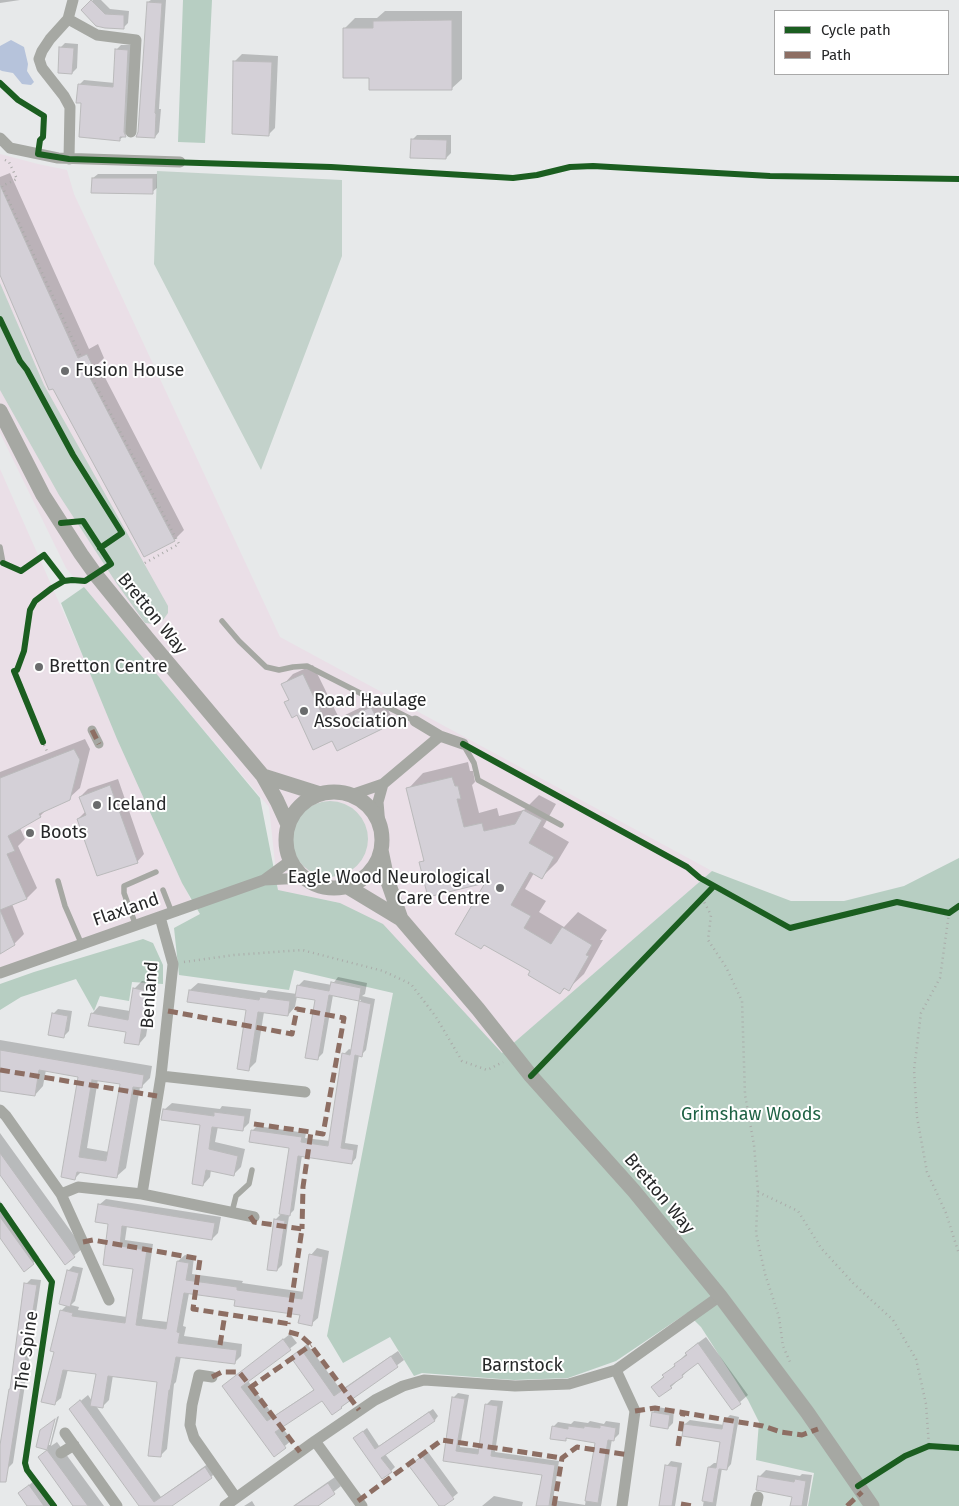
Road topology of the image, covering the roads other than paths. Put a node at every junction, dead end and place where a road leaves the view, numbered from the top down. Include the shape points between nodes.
1 (72, 0) edge
2 (68, 19) junction
3 (131, 132) dead end
4 (0, 138) edge
5 (69, 159) junction
6 (180, 162) dead end
7 (0, 411) edge
8 (0, 547) edge
9 (3, 563) dead end
10 (222, 621) dead end
11 (415, 722) joint
12 (92, 730) dead end
13 (440, 736) junction
14 (99, 744) dead end
15 (463, 744) joint
16 (263, 776) junction
17 (383, 784) junction
18 (320, 794) junction
19 (351, 794) junction
20 (288, 825) junction
21 (561, 825) dead end
22 (380, 826) junction
23 (381, 850) junction
24 (290, 861) junction
25 (156, 872) dead end
26 (304, 878) junction
27 (264, 880) junction
28 (58, 881) dead end
29 (348, 886) junction
30 (163, 890) dead end
31 (172, 913) junction
32 (160, 917) junction
33 (401, 919) junction
34 (136, 926) junction
35 (82, 945) junction
36 (0, 973) edge
37 (161, 1076) junction
38 (305, 1092) dead end
39 (0, 1110) edge
40 (252, 1170) dead end
41 (61, 1194) junction
42 (142, 1194) junction
43 (232, 1212) junction
44 (254, 1217) dead end
45 (720, 1296) junction
46 (109, 1300) dead end
47 (616, 1370) junction
48 (212, 1377) dead end
49 (65, 1433) dead end
50 (315, 1441) junction
51 (74, 1445) junction
52 (61, 1453) dead end
53 (236, 1498) junction
54 (117, 1506) edge
55 (225, 1506) edge
56 (362, 1506) edge
57 (622, 1506) edge
58 (872, 1506) edge

1 - 2 street
2 - 3 street via 97,35 136,40
2 - 5 street via 50,39 39,59 70,107
4 - 5 street via 10,148
5 - 6 street
7 - 16 street, Bretton Way via 43,495 96,575
8 - 9 lane
10 - 11 lane via 266,667 279,670 308,666
11 - 13 street
12 - 14 street
13 - 15 street
13 - 17 street
15 - 21 lane via 474,763 478,780
16 - 18 street
16 - 20 street, Bretton Way
17 - 19 street
17 - 22 street via 378,802
18 - 19 street
18 - 20 street via 303,803 293,813
19 - 22 street via 374,813
20 - 24 street via 285,843
22 - 23 street
23 - 29 street via 369,873
23 - 33 street, Bretton Way
24 - 26 street
24 - 27 street, Flaxland
25 - 34 lane via 124,886
26 - 27 street, Flaxland
26 - 29 street via 325,888
27 - 31 street, Flaxland
28 - 35 lane
29 - 33 street, Bretton Way
30 - 31 lane
31 - 32 street, Flaxland
32 - 34 street, Flaxland
32 - 37 street, Benland via 173,964
33 - 45 street, Bretton Way
34 - 35 street, Flaxland
35 - 36 street, Flaxland
37 - 38 street
37 - 42 street, Benland
39 - 41 street
40 - 43 lane via 249,1184 236,1196
41 - 42 street via 78,1187
41 - 46 street
42 - 43 street
43 - 44 street
45 - 47 street, Barnstock
45 - 58 street, Bretton Way
47 - 50 street, Barnstock via 569,1384 515,1386 424,1380 402,1386 375,1400
47 - 57 street via 636,1411
48 - 53 street via 199,1375 190,1425 194,1438
49 - 51 street
50 - 53 street, Barnstock
50 - 56 street
51 - 52 street
51 - 54 street
53 - 55 street, Barnstock

